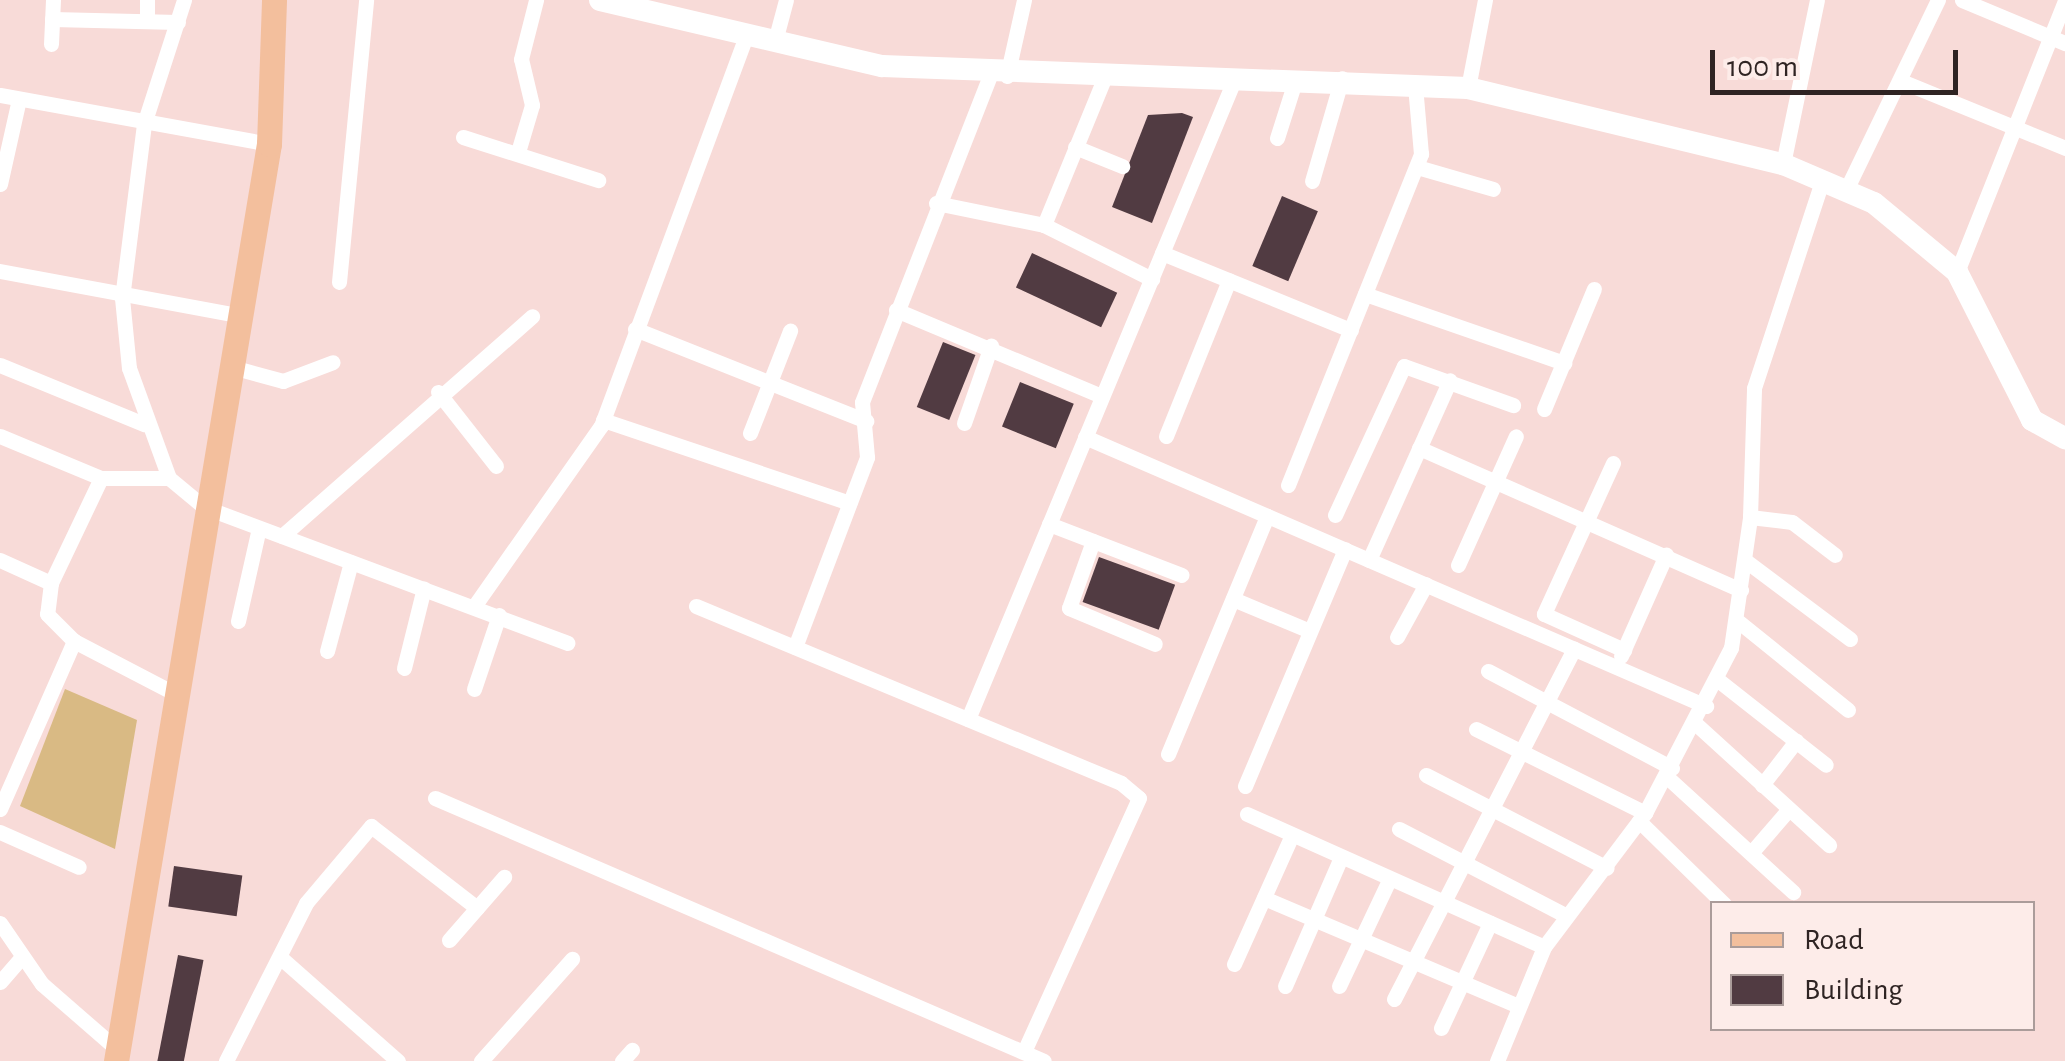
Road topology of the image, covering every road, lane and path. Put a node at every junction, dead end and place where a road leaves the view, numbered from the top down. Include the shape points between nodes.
1 (53, 0) edge
2 (147, 0) edge
3 (184, 0) edge
4 (274, 0) edge
5 (366, 0) edge
6 (536, 0) edge
7 (600, 0) edge
8 (786, 0) edge
9 (1024, 0) edge
10 (1485, 0) edge
11 (1817, 0) edge
12 (1938, 0) edge
13 (1962, 0) edge
14 (2065, 0) edge
15 (689, 10) edge
16 (52, 19) junction
17 (147, 22) junction
18 (178, 22) junction
19 (747, 34) junction
20 (2058, 40) edge
21 (775, 41) junction
22 (52, 44) dead end
23 (999, 76) junction
24 (1235, 78) junction
25 (1296, 78) junction
26 (1342, 78) junction
27 (1104, 79) junction
28 (1902, 80) junction
29 (1416, 85) junction
30 (1468, 88) junction
31 (0, 95) edge
32 (18, 99) junction
33 (144, 124) junction
34 (2014, 128) junction
35 (463, 137) dead end
36 (1276, 138) dead end
37 (269, 144) junction
38 (1074, 147) junction
39 (2065, 148) edge
40 (518, 152) junction
41 (1782, 164) junction
42 (1122, 166) dead end
43 (1417, 167) junction
44 (1822, 178) junction
45 (598, 180) dead end
46 (1312, 181) dead end
47 (0, 184) edge
48 (1847, 188) junction
49 (1493, 189) dead end
50 (936, 203) junction
51 (1044, 225) junction
52 (1162, 252) junction
53 (0, 271) edge
54 (1957, 272) junction
55 (1152, 278) junction
56 (1229, 280) junction
57 (339, 282) dead end
58 (1594, 289) dead end
59 (1365, 294) junction
60 (122, 298) junction
61 (896, 310) junction
62 (242, 316) junction
63 (532, 316) dead end
64 (635, 330) junction
65 (1350, 330) junction
66 (790, 331) dead end
67 (991, 346) junction
68 (332, 362) dead end
69 (1564, 363) junction
70 (0, 365) edge
71 (232, 367) junction
72 (1450, 380) junction
73 (770, 383) junction
74 (438, 392) junction
75 (1102, 396) junction
76 (1513, 404) dead end
77 (1544, 409) dead end
78 (603, 420) junction
79 (866, 421) junction
80 (964, 423) dead end
81 (144, 424) junction
82 (750, 433) dead end
83 (0, 436) edge
84 (1085, 436) junction
85 (1166, 436) dead end
86 (1516, 436) dead end
87 (2065, 438) edge
88 (1419, 448) junction
89 (1612, 463) dead end
90 (496, 466) dead end
91 (102, 478) junction
92 (169, 478) junction
93 (1494, 480) junction
94 (1288, 484) dead end
95 (849, 503) junction
96 (204, 507) junction
97 (1336, 514) dead end
98 (1267, 516) junction
99 (1750, 517) junction
100 (1585, 520) junction
101 (1049, 524) junction
102 (258, 528) junction
103 (282, 536) junction
104 (1093, 541) junction
105 (1345, 549) junction
106 (1666, 555) junction
107 (1835, 555) dead end
108 (0, 560) edge
109 (1369, 560) junction
110 (1746, 561) junction
111 (351, 562) junction
112 (1458, 565) dead end
113 (1182, 574) dead end
114 (51, 582) junction
115 (1426, 584) junction
116 (424, 588) junction
117 (1741, 590) junction
118 (1232, 599) junction
119 (475, 605) junction
120 (696, 606) dead end
121 (499, 616) junction
122 (238, 621) dead end
123 (1738, 622) junction
124 (1310, 631) junction
125 (1397, 637) dead end
126 (1850, 639) dead end
127 (74, 641) junction
128 (567, 643) dead end
129 (1155, 644) dead end
130 (795, 647) junction
131 (1574, 648) junction
132 (1624, 650) junction
133 (327, 651) dead end
134 (1616, 667) junction
135 (404, 668) dead end
136 (1488, 670) dead end
137 (1718, 680) junction
138 (474, 689) dead end
139 (176, 694) junction
140 (1548, 700) junction
141 (1706, 706) junction
142 (1848, 710) dead end
143 (968, 719) junction
144 (1696, 724) junction
145 (1476, 728) dead end
146 (1796, 742) junction
147 (1522, 752) junction
148 (1168, 754) dead end
149 (1826, 765) dead end
150 (1670, 772) junction
151 (1426, 776) dead end
152 (1762, 784) junction
153 (1245, 786) dead end
154 (435, 798) dead end
155 (0, 808) edge
156 (1491, 808) junction
157 (1789, 808) junction
158 (1246, 814) dead end
159 (1642, 817) junction
160 (1399, 829) dead end
161 (0, 832) edge
162 (1292, 835) junction
163 (1829, 845) dead end
164 (1750, 853) junction
165 (1341, 857) junction
166 (1462, 860) junction
167 (79, 867) dead end
168 (1607, 868) junction
169 (504, 877) dead end
170 (1390, 878) junction
171 (1793, 892) dead end
172 (1264, 898) junction
173 (1440, 900) junction
174 (1721, 901) edge
175 (477, 908) junction
176 (1567, 916) junction
177 (1314, 920) junction
178 (0, 923) edge
179 (1490, 923) junction
180 (1361, 939) junction
181 (449, 940) dead end
182 (1544, 948) junction
183 (22, 957) junction
184 (281, 958) junction
185 (572, 959) dead end
186 (1411, 961) junction
187 (1234, 964) dead end
188 (0, 982) edge
189 (1462, 983) junction
190 (1284, 986) dead end
191 (1339, 986) dead end
192 (1394, 998) dead end
193 (1518, 1006) junction
194 (1441, 1028) dead end
195 (1024, 1052) junction
196 (117, 1055) edge
197 (226, 1061) edge
198 (398, 1061) edge
199 (481, 1061) edge
200 (1044, 1061) edge
201 (1497, 1061) edge

1 - 16 street
2 - 17 street
3 - 18 street
4 - 37 main road
5 - 57 street
6 - 40 street via 521,59 532,105
7 - 15 street
8 - 21 street
9 - 23 street
10 - 30 street
11 - 41 street
12 - 28 street
13 - 20 street
14 - 20 street
15 - 19 street
16 - 17 street
16 - 22 street
17 - 18 street
18 - 33 street
19 - 21 street
19 - 64 street
20 - 34 street
21 - 23 street via 882,66
23 - 27 street
23 - 50 street
24 - 25 street
24 - 27 street
24 - 52 street
25 - 26 street
25 - 36 street
26 - 29 street
26 - 46 street
27 - 38 street
28 - 34 street
28 - 48 street
29 - 30 street
29 - 43 street
30 - 41 street
31 - 32 street
32 - 33 street
32 - 47 street
33 - 37 street
33 - 60 street
34 - 39 street
34 - 54 street
35 - 40 street
37 - 62 main road
38 - 42 street
38 - 51 street
40 - 45 street
41 - 44 street
43 - 49 street
43 - 59 street
44 - 48 street
44 - 99 street via 1760,357
48 - 54 street
50 - 51 street
50 - 61 street
51 - 55 street
52 - 55 street
52 - 56 street
53 - 60 street
54 - 87 street via 2032,420
55 - 75 street
56 - 65 street
56 - 85 street
58 - 69 street
59 - 65 street
59 - 69 street
60 - 62 street
60 - 81 street
61 - 67 street
61 - 79 street via 862,402
62 - 71 main road
63 - 74 street
64 - 73 street
64 - 78 street
65 - 94 street
66 - 73 street
67 - 75 street
67 - 80 street
68 - 71 street via 284,381
69 - 77 street
70 - 81 street
71 - 96 main road
72 - 76 street
72 - 88 street
72 - 97 street via 1404,366
73 - 79 street
73 - 82 street
74 - 90 street
74 - 103 street
75 - 84 street
78 - 95 street
78 - 119 street
79 - 95 street via 867,458
81 - 92 street
83 - 91 street
84 - 98 street
84 - 101 street
86 - 93 street
88 - 93 street
88 - 109 street
89 - 100 street
91 - 92 street
91 - 114 street
92 - 96 street
93 - 100 street
93 - 112 street
95 - 130 street
96 - 102 street
96 - 139 main road
98 - 105 street
98 - 118 street
99 - 107 street via 1792,522
99 - 110 street
100 - 106 street
100 - 132 street via 1544,614
101 - 104 street
101 - 143 street
102 - 103 street
102 - 122 street
103 - 111 street
104 - 113 street
104 - 129 street via 1069,608
105 - 109 street
105 - 124 street
106 - 117 street
106 - 132 street
108 - 114 street
109 - 115 street
110 - 117 street
110 - 126 street
111 - 116 street
111 - 133 street
114 - 127 street via 47,614
115 - 125 street
115 - 131 street
116 - 119 street
116 - 135 street
117 - 123 street
118 - 124 street
118 - 148 street
119 - 121 street
120 - 130 street
121 - 128 street
121 - 138 street
123 - 137 street
123 - 142 street
124 - 153 street
127 - 139 street
127 - 155 street
130 - 143 street
131 - 134 street
131 - 140 street
132 - 134 street
134 - 141 street
136 - 140 street
137 - 141 street
137 - 146 street
139 - 196 main road
140 - 147 street
140 - 150 street
141 - 144 street
143 - 195 street via 1139,798
144 - 150 street
144 - 152 street
145 - 147 street
146 - 149 street
146 - 152 street
147 - 156 street
147 - 159 street
150 - 159 street
150 - 164 street
151 - 156 street
152 - 157 street
154 - 195 street
156 - 166 street
156 - 168 street
157 - 163 street
157 - 164 street
158 - 162 street
159 - 168 street
159 - 174 street
160 - 166 street
161 - 167 street
162 - 165 street
162 - 172 street
164 - 171 street
165 - 170 street
165 - 177 street
166 - 173 street
166 - 176 street
168 - 176 street
169 - 175 street
170 - 173 street
170 - 180 street
172 - 177 street
172 - 187 street
173 - 179 street
173 - 186 street
175 - 181 street
175 - 184 street via 376,824 306,903
176 - 182 street
177 - 180 street
177 - 190 street
178 - 183 street
179 - 182 street
179 - 189 street
180 - 186 street
180 - 191 street
182 - 193 street
183 - 188 street
183 - 196 street
184 - 197 street
184 - 198 street
185 - 199 street
186 - 189 street
186 - 192 street
189 - 193 street
189 - 194 street
193 - 201 street
195 - 200 street

